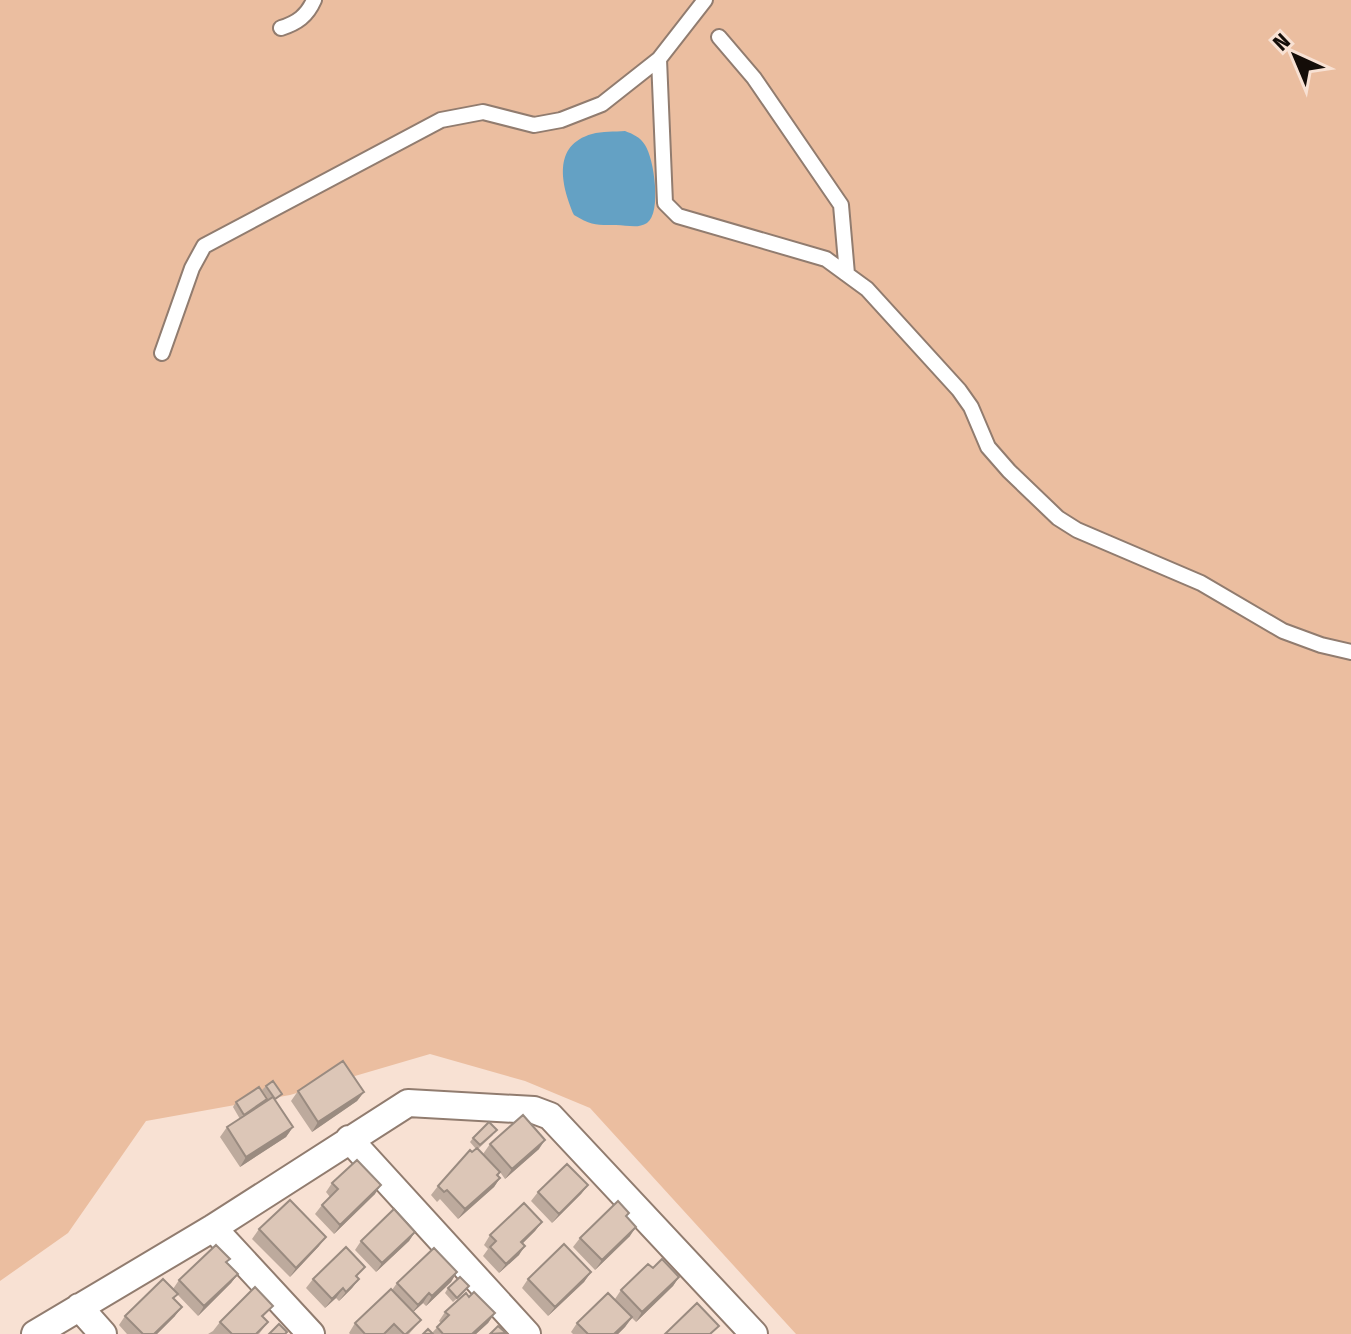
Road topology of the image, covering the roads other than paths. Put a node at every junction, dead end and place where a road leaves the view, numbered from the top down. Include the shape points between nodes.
1 (314, 0) edge
2 (705, 0) edge
3 (281, 28) dead end
4 (719, 37) dead end
5 (659, 59) junction
6 (847, 274) junction
7 (162, 353) dead end
8 (1351, 652) edge
9 (349, 1139) junction
10 (213, 1228) junction
11 (79, 1307) junction
12 (35, 1334) edge
13 (103, 1334) edge
14 (311, 1334) edge
15 (527, 1334) edge
16 (754, 1334) edge

1 - 3 lane via 296,23
2 - 5 lane
4 - 6 lane via 754,78 841,205
5 - 6 lane via 665,203 678,216 826,259
5 - 7 lane via 602,104 561,120 534,125 483,112 441,120 204,246
6 - 8 lane via 959,390 988,447 1058,518 1201,583 1283,631
9 - 10 street
9 - 15 street
9 - 16 street via 408,1103 534,1110 550,1116
10 - 11 street
10 - 14 street
11 - 12 street
11 - 13 street

